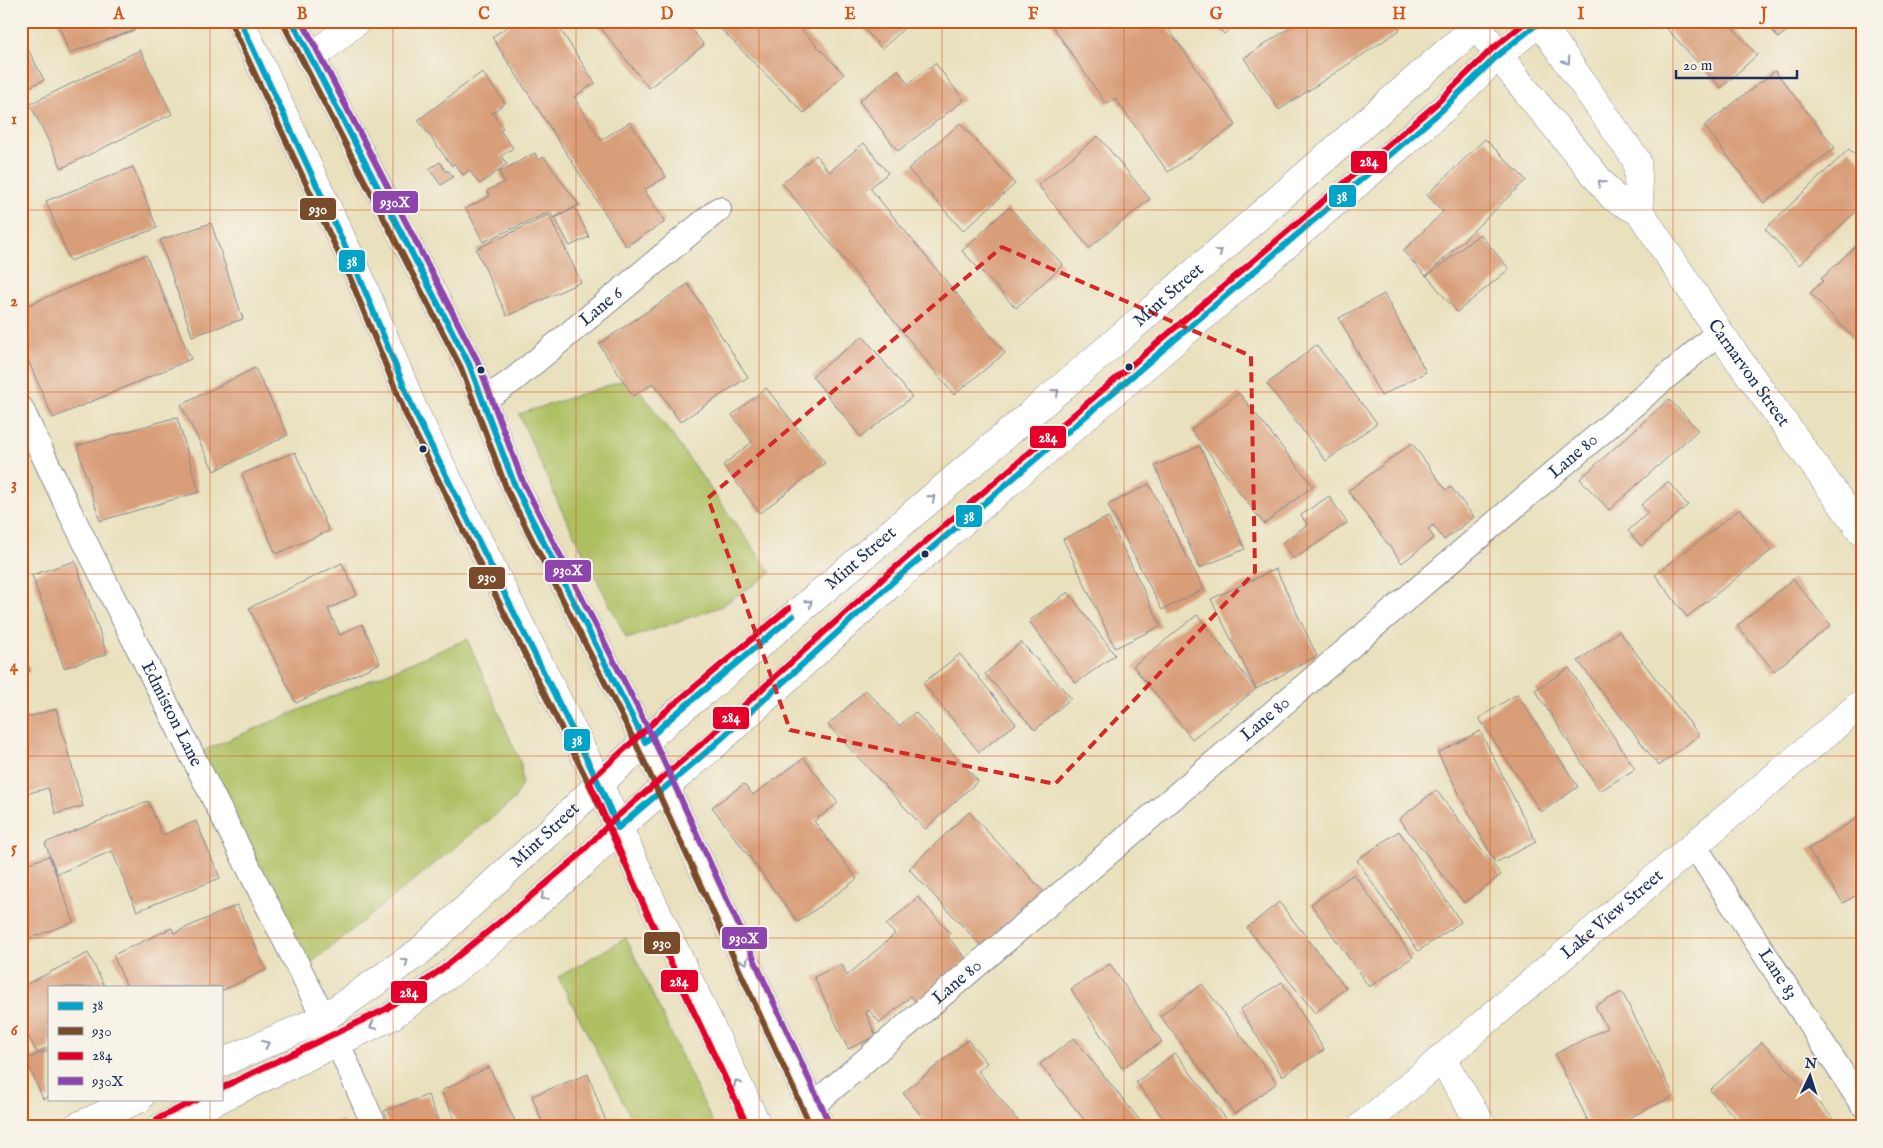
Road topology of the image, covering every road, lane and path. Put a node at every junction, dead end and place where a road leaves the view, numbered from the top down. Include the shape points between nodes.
1 (240, 21) edge
2 (292, 21) edge
3 (357, 21) edge
4 (1540, 22) edge
5 (1477, 23) edge
6 (1498, 55) junction
7 (310, 59) junction
8 (719, 209) dead end
9 (1640, 212) junction
10 (1719, 332) junction
11 (482, 400) junction
12 (21, 408) edge
13 (1862, 532) edge
14 (1862, 703) edge
15 (645, 742) junction
16 (599, 784) junction
17 (665, 786) junction
18 (618, 828) junction
19 (1694, 845) junction
20 (324, 1018) junction
21 (338, 1044) junction
22 (1441, 1058) junction
23 (222, 1063) edge
24 (222, 1098) edge
25 (137, 1100) edge
26 (218, 1100) edge
27 (1862, 1104) edge
28 (817, 1116) edge
29 (76, 1127) edge
30 (161, 1127) edge
31 (375, 1127) edge
32 (758, 1127) edge
33 (1361, 1127) edge
34 (1483, 1127) edge

1 - 16 main road via 359,276 414,411
2 - 7 main road
3 - 7 main road
4 - 6 main road
4 -> 9 main road, Carnarvon Street via 1637,162
5 - 6 main road, Carnarvon Street
15 -> 5 main road, Mint Street via 1114,343 1415,81
9 -> 6 main road, Carnarvon Street via 1613,197
6 - 17 main road via 1441,111 896,579
7 - 11 main road via 469,364
8 - 11 lane, Lane 6 via 512,381
9 - 10 main road, Carnarvon Street
10 - 13 main road, Carnarvon Street
10 - 28 lane, Lane 80
11 - 15 main road via 515,486
12 - 20 lane, Edmiston Lane
14 - 19 main road, Lake View Street
15 - 16 main road, Mint Street
15 - 17 main road
16 - 18 main road
20 -> 16 main road, Mint Street via 419,952
17 - 18 main road
17 -> 28 main road
18 -> 21 main road via 582,864 447,976 390,1017
32 -> 18 main road
19 - 22 main road, Lake View Street
19 - 27 lane, Lane 83
23 -> 20 main road, Mint Street
21 - 24 main road
21 - 31 lane
22 - 33 main road, Lake View Street
22 - 34 main road
25 - 29 main road
26 - 30 main road

